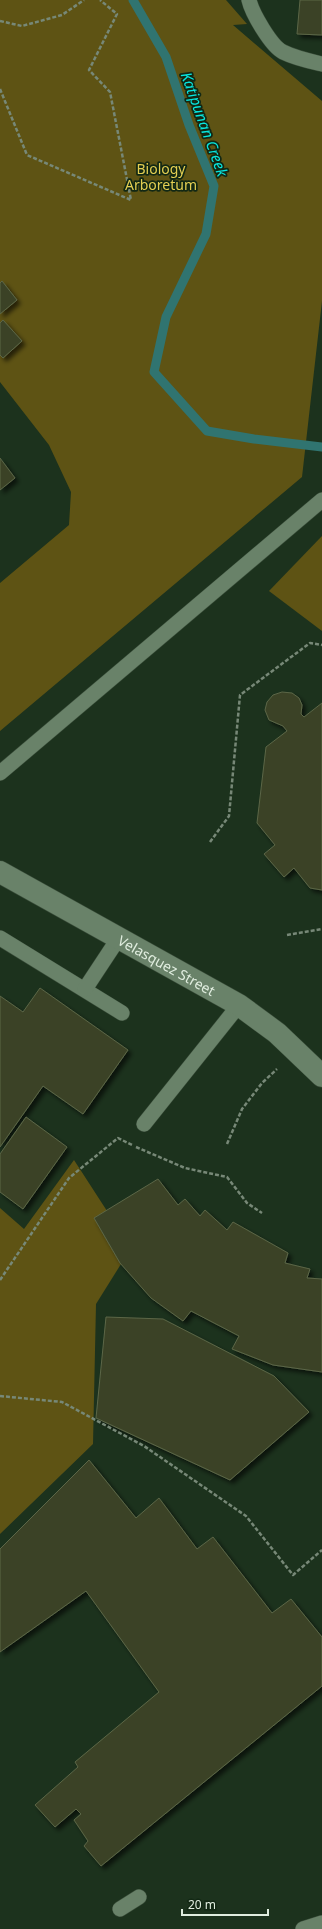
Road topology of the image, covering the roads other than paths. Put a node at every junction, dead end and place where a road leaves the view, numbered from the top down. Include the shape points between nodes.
1 (249, 0) edge
2 (322, 64) edge
3 (322, 500) edge
4 (0, 774) edge
5 (0, 872) edge
6 (0, 938) edge
7 (118, 939) junction
8 (85, 989) junction
9 (240, 1005) junction
10 (122, 1013) dead end
11 (322, 1076) edge
12 (144, 1124) dead end
13 (139, 1897) dead end
14 (120, 1909) dead end
15 (322, 1923) edge
16 (303, 1929) edge

1 - 2 lane via 262,29 281,51
3 - 4 lane
5 - 7 street, Velasquez Street
6 - 8 lane
7 - 8 lane
7 - 9 street, Velasquez Street
8 - 10 lane
9 - 11 street, Velasquez Street via 277,1033
9 - 12 lane
13 - 14 lane
15 - 16 lane

